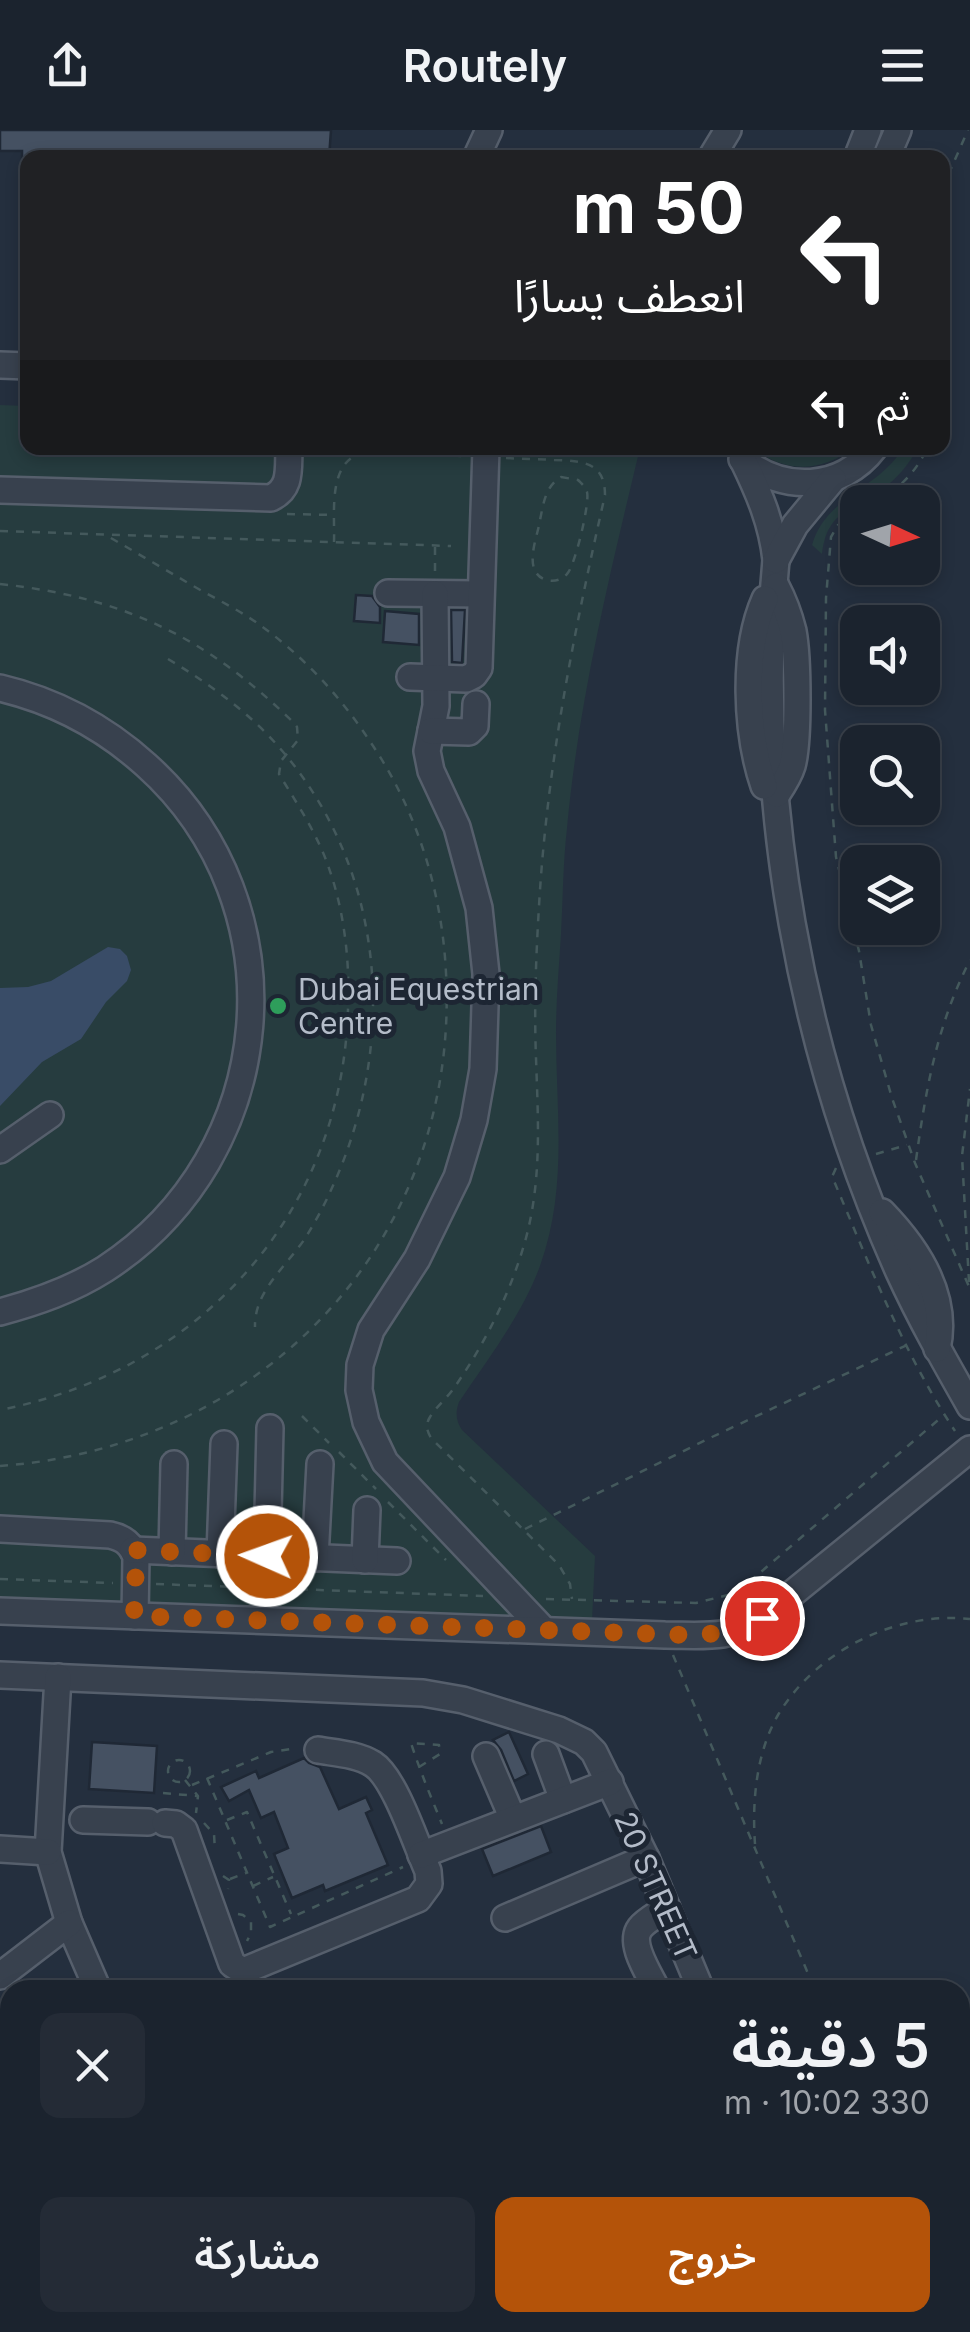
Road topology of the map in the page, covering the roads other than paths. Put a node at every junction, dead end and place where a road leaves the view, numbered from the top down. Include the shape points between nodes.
1 (288, 455) edge
2 (486, 455) edge
3 (738, 455) edge
4 (739, 455) edge
5 (867, 455) edge
6 (833, 478) junction
7 (0, 490) edge
8 (775, 571) junction
9 (388, 594) dead end
10 (435, 594) junction
11 (480, 594) junction
12 (410, 677) dead end
13 (436, 679) junction
14 (0, 688) edge
15 (476, 704) dead end
16 (431, 731) junction
17 (778, 805) junction
18 (50, 1116) dead end
19 (0, 1150) edge
20 (0, 1312) edge
21 (970, 1406) edge
22 (270, 1428) dead end
23 (224, 1444) dead end
24 (970, 1449) edge
25 (174, 1464) dead end
26 (320, 1464) dead end
27 (367, 1510) dead end
28 (0, 1529) edge
29 (133, 1550) junction
30 (172, 1552) junction
31 (220, 1554) junction
32 (267, 1556) junction
33 (315, 1558) junction
34 (365, 1560) junction
35 (397, 1561) dead end
36 (0, 1611) edge
37 (134, 1616) junction
38 (544, 1630) junction
39 (0, 1675) edge
40 (58, 1677) junction
41 (318, 1750) road end
42 (546, 1754) dead end
43 (486, 1756) dead end
44 (610, 1782) junction
45 (563, 1800) junction
46 (83, 1820) dead end
47 (513, 1820) junction
48 (0, 1849) edge
49 (48, 1852) junction
50 (422, 1857) junction
51 (646, 1858) junction
52 (667, 1908) junction
53 (505, 1918) dead end
54 (69, 1923) junction
55 (0, 1976) edge
56 (94, 1980) edge
57 (652, 1980) edge
58 (697, 1980) edge

1 - 7 street via 288,482 270,498
2 - 11 street
3 - 8 street via 768,516
4 - 6 street via 791,483
5 - 6 street
6 - 8 street via 795,524
8 - 17 street via 796,670 794,755
8 - 17 street via 755,625 750,672 754,750
9 - 10 street
10 - 11 street
10 - 13 street
11 - 13 street via 477,672 466,679
12 - 13 street
13 - 16 street
14 - 20 street via 99,729 186,806 231,890 248,951 252,998 233,1107 182,1198 104,1268 48,1298
15 - 16 street via 473,730
16 - 38 street via 428,762 456,826 479,908 486,974 483,1068 457,1177 417,1259 371,1330 359,1390 385,1462
17 - 21 street via 790,909 834,1098 900,1274
18 - 19 street
22 - 32 street
23 - 31 street
24 - 38 street via 751,1626 724,1635
25 - 30 street
26 - 33 street
27 - 34 street
28 - 29 street via 110,1535
29 - 30 street
29 - 37 street
30 - 31 street
31 - 32 street
32 - 33 street
33 - 34 street
34 - 35 street
36 - 37 street
37 - 38 street
39 - 40 street, 20 STREET
40 - 44 street, 20 STREET via 444,1696 571,1734 594,1752
40 - 49 street
41 - 50 street via 366,1760 383,1772
42 - 45 street
43 - 47 street
44 - 45 street
44 - 51 street, 20 STREET
45 - 47 street
46 - 50 street via 176,1824 184,1830 232,1964 243,1971 418,1899 429,1884
47 - 50 street
48 - 49 street
49 - 54 street
51 - 52 street, 20 STREET
51 - 53 street
52 - 57 street via 637,1934
52 - 58 street, 20 STREET
54 - 55 street
54 - 56 street

